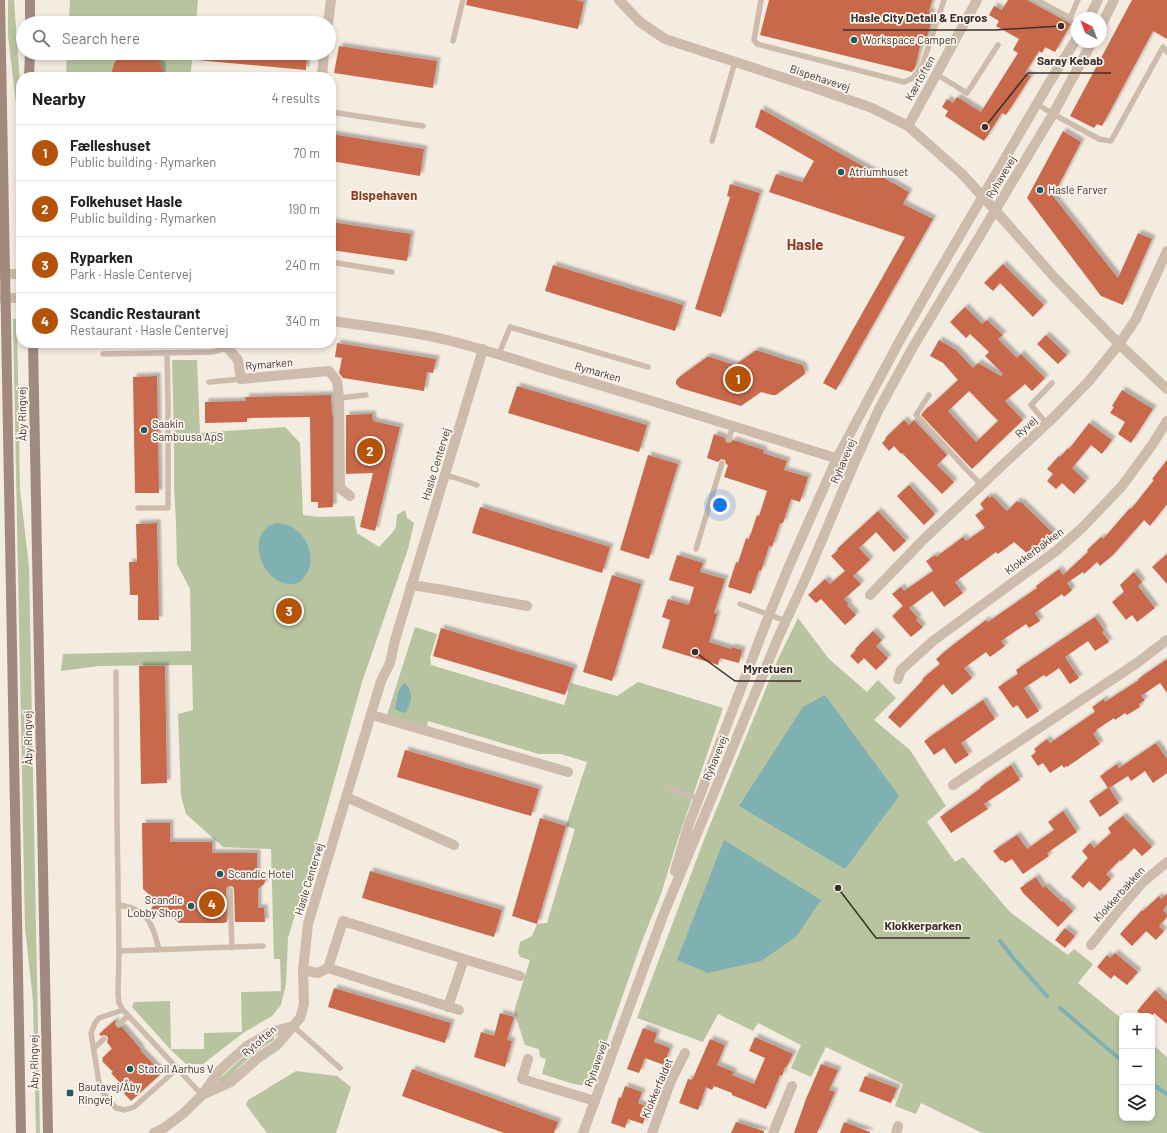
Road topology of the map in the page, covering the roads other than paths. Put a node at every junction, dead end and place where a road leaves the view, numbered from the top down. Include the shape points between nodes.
1 (0, 0) edge
2 (30, 0) edge
3 (331, 0) edge
4 (463, 0) edge
5 (620, 0) edge
6 (761, 0) edge
7 (944, 0) edge
8 (977, 0) edge
9 (1037, 0) edge
10 (1078, 0) edge
11 (1098, 0) edge
12 (1114, 0) edge
13 (1092, 12) edge
14 (1107, 14) edge
15 (30, 16) edge
16 (329, 16) edge
17 (453, 41) dead end
18 (998, 45) dead end
19 (1071, 48) edge
20 (1089, 48) edge
21 (1167, 52) edge
22 (30, 60) edge
23 (323, 60) edge
24 (735, 62) junction
25 (30, 72) edge
26 (322, 72) edge
27 (936, 74) junction
28 (1037, 104) junction
29 (336, 113) edge
30 (1053, 114) junction
31 (423, 126) dead end
32 (908, 126) junction
33 (712, 141) dead end
34 (983, 196) junction
35 (995, 210) junction
36 (1167, 252) edge
37 (336, 263) edge
38 (392, 272) dead end
39 (3, 274) edge
40 (16, 274) edge
41 (3, 298) edge
42 (16, 298) edge
43 (336, 322) edge
44 (1119, 344) junction
45 (33, 348) edge
46 (223, 348) edge
47 (232, 348) edge
48 (483, 349) junction
49 (103, 354) dead end
50 (167, 354) junction
51 (499, 354) junction
52 (648, 367) dead end
53 (241, 379) junction
54 (209, 382) dead end
55 (1052, 383) dead end
56 (1167, 389) edge
57 (929, 395) dead end
58 (366, 396) dead end
59 (339, 398) junction
60 (1167, 421) edge
61 (1047, 424) junction
62 (733, 426) junction
63 (729, 439) dead end
64 (837, 458) junction
65 (722, 463) dead end
66 (854, 464) junction
67 (445, 476) junction
68 (477, 485) dead end
69 (981, 485) junction
70 (350, 496) dead end
71 (138, 508) dead end
72 (696, 549) dead end
73 (412, 585) junction
74 (870, 596) dead end
75 (740, 604) dead end
76 (527, 606) dead end
77 (769, 615) junction
78 (786, 621) junction
79 (1167, 640) edge
80 (116, 672) dead end
81 (898, 679) dead end
82 (372, 715) junction
83 (568, 772) dead end
84 (953, 785) dead end
85 (671, 789) dead end
86 (346, 797) junction
87 (699, 799) junction
88 (454, 845) dead end
89 (1167, 862) edge
90 (230, 890) dead end
91 (119, 905) junction
92 (664, 913) junction
93 (1091, 945) dead end
94 (263, 946) dead end
95 (232, 948) junction
96 (159, 950) junction
97 (119, 951) junction
98 (464, 959) junction
99 (328, 968) junction
100 (303, 970) junction
101 (520, 976) dead end
102 (448, 1007) junction
103 (123, 1010) junction
104 (459, 1010) dead end
105 (128, 1016) junction
106 (119, 1024) dead end
107 (293, 1026) junction
108 (104, 1039) dead end
109 (94, 1048) junction
110 (685, 1053) dead end
111 (528, 1059) dead end
112 (178, 1068) junction
113 (340, 1068) dead end
114 (792, 1086) dead end
115 (202, 1095) junction
116 (595, 1100) junction
117 (21, 1133) edge
118 (48, 1133) edge
119 (154, 1133) edge
120 (583, 1133) edge
121 (652, 1133) edge
122 (773, 1133) edge

1 - 39 main road, Åby Ringvej
2 - 15 main road
3 - 16 street
4 - 17 lane
5 - 24 street, Bispehavevej via 640,22 665,39
6 - 7 lane via 754,40 758,44 904,82 913,78 922,66
8 - 27 street, Kærtoften
9 - 10 lane via 1070,18
11 - 13 street
12 - 14 street
18 - 27 lane via 967,93
19 - 28 street, Ryhavevej
20 - 30 street, Ryhavevej
21 - 30 lane via 1162,47 1111,141 1099,139
22 - 25 main road
23 - 26 street
24 - 32 street, Bispehavevej via 872,108
24 - 33 lane
27 - 32 street, Kærtoften
28 - 30 lane
28 - 34 street, Ryhavevej
29 - 31 lane
30 - 35 street, Ryhavevej
32 - 34 street, Bispehavevej
34 - 35 street, Bispehavevej
34 - 64 street, Ryhavevej via 900,340
35 - 44 street via 1054,277
35 - 66 street, Ryhavevej via 913,347 879,409
36 - 44 street, Ryvej via 1136,319
37 - 38 lane
39 - 40 street
39 - 41 main road, Åby Ringvej
41 - 42 street
41 - 117 main road, Åby Ringvej
43 - 48 street, Rymarken via 409,332
44 - 56 street
44 - 61 street, Ryvej via 1089,381
45 - 118 main road, Åby Ringvej
46 - 50 lane via 212,352
47 - 53 street, Rymarken via 238,360
48 - 51 street, Rymarken
48 - 67 street, Hasle Centervej
49 - 50 lane
50 - 71 lane via 168,508
51 - 52 lane via 510,327
51 - 62 street, Rymarken
53 - 54 lane
53 - 59 street, Rymarken via 329,371 337,381
55 - 61 lane via 1031,405
57 - 69 lane via 916,415
58 - 59 lane
59 - 70 street, Rymarken via 340,488
60 - 81 street, Klokkerbakken via 1122,486 1082,528 1056,551 933,641 901,670
61 - 69 street, Ryvej
62 - 63 lane
62 - 64 street, Rymarken
64 - 66 street, Rymarken
64 - 77 street, Ryhavevej
65 - 72 lane
66 - 78 street, Ryhavevej
67 - 68 lane
67 - 73 street, Hasle Centervej
69 - 74 street, Ryvej via 924,539
73 - 76 street
73 - 82 street, Hasle Centervej via 390,664 381,682
75 - 77 lane
77 - 78 lane
77 - 87 street, Ryhavevej
78 - 92 street, Ryhavevej
79 - 84 street via 1137,663
80 - 91 lane
82 - 83 street
82 - 86 street, Hasle Centervej
85 - 87 lane
86 - 88 street
86 - 100 street, Hasle Centervej via 308,924
87 - 92 street, Ryhavevej via 685,837
89 - 93 street, Klokkerbakken via 1142,884
90 - 95 lane
91 - 96 lane via 135,909 147,918 155,932
91 - 97 lane
92 - 116 street, Ryhavevej
94 - 95 lane
95 - 96 lane
96 - 97 lane
97 - 103 lane via 118,995
98 - 99 street via 343,921
98 - 101 street
98 - 102 street
99 - 100 street via 318,973
99 - 102 street
100 - 107 street, Hasle Centervej via 304,1004 300,1018
102 - 104 street
103 - 105 lane
103 - 109 lane via 99,1018 95,1023 91,1033
105 - 106 lane
105 - 112 lane
107 - 113 lane
107 - 115 street, Rytoften via 277,1045 231,1082
107 - 115 street, Rytoften via 271,1032 247,1046 220,1070
108 - 109 lane
109 - 112 lane via 100,1089 116,1108 125,1110 134,1107
110 - 121 street, Klokkerfaldet via 670,1083
111 - 116 street via 522,1079
112 - 115 lane
114 - 122 street
115 - 119 street, Rytoften via 184,1113
116 - 120 street, Ryhavevej

